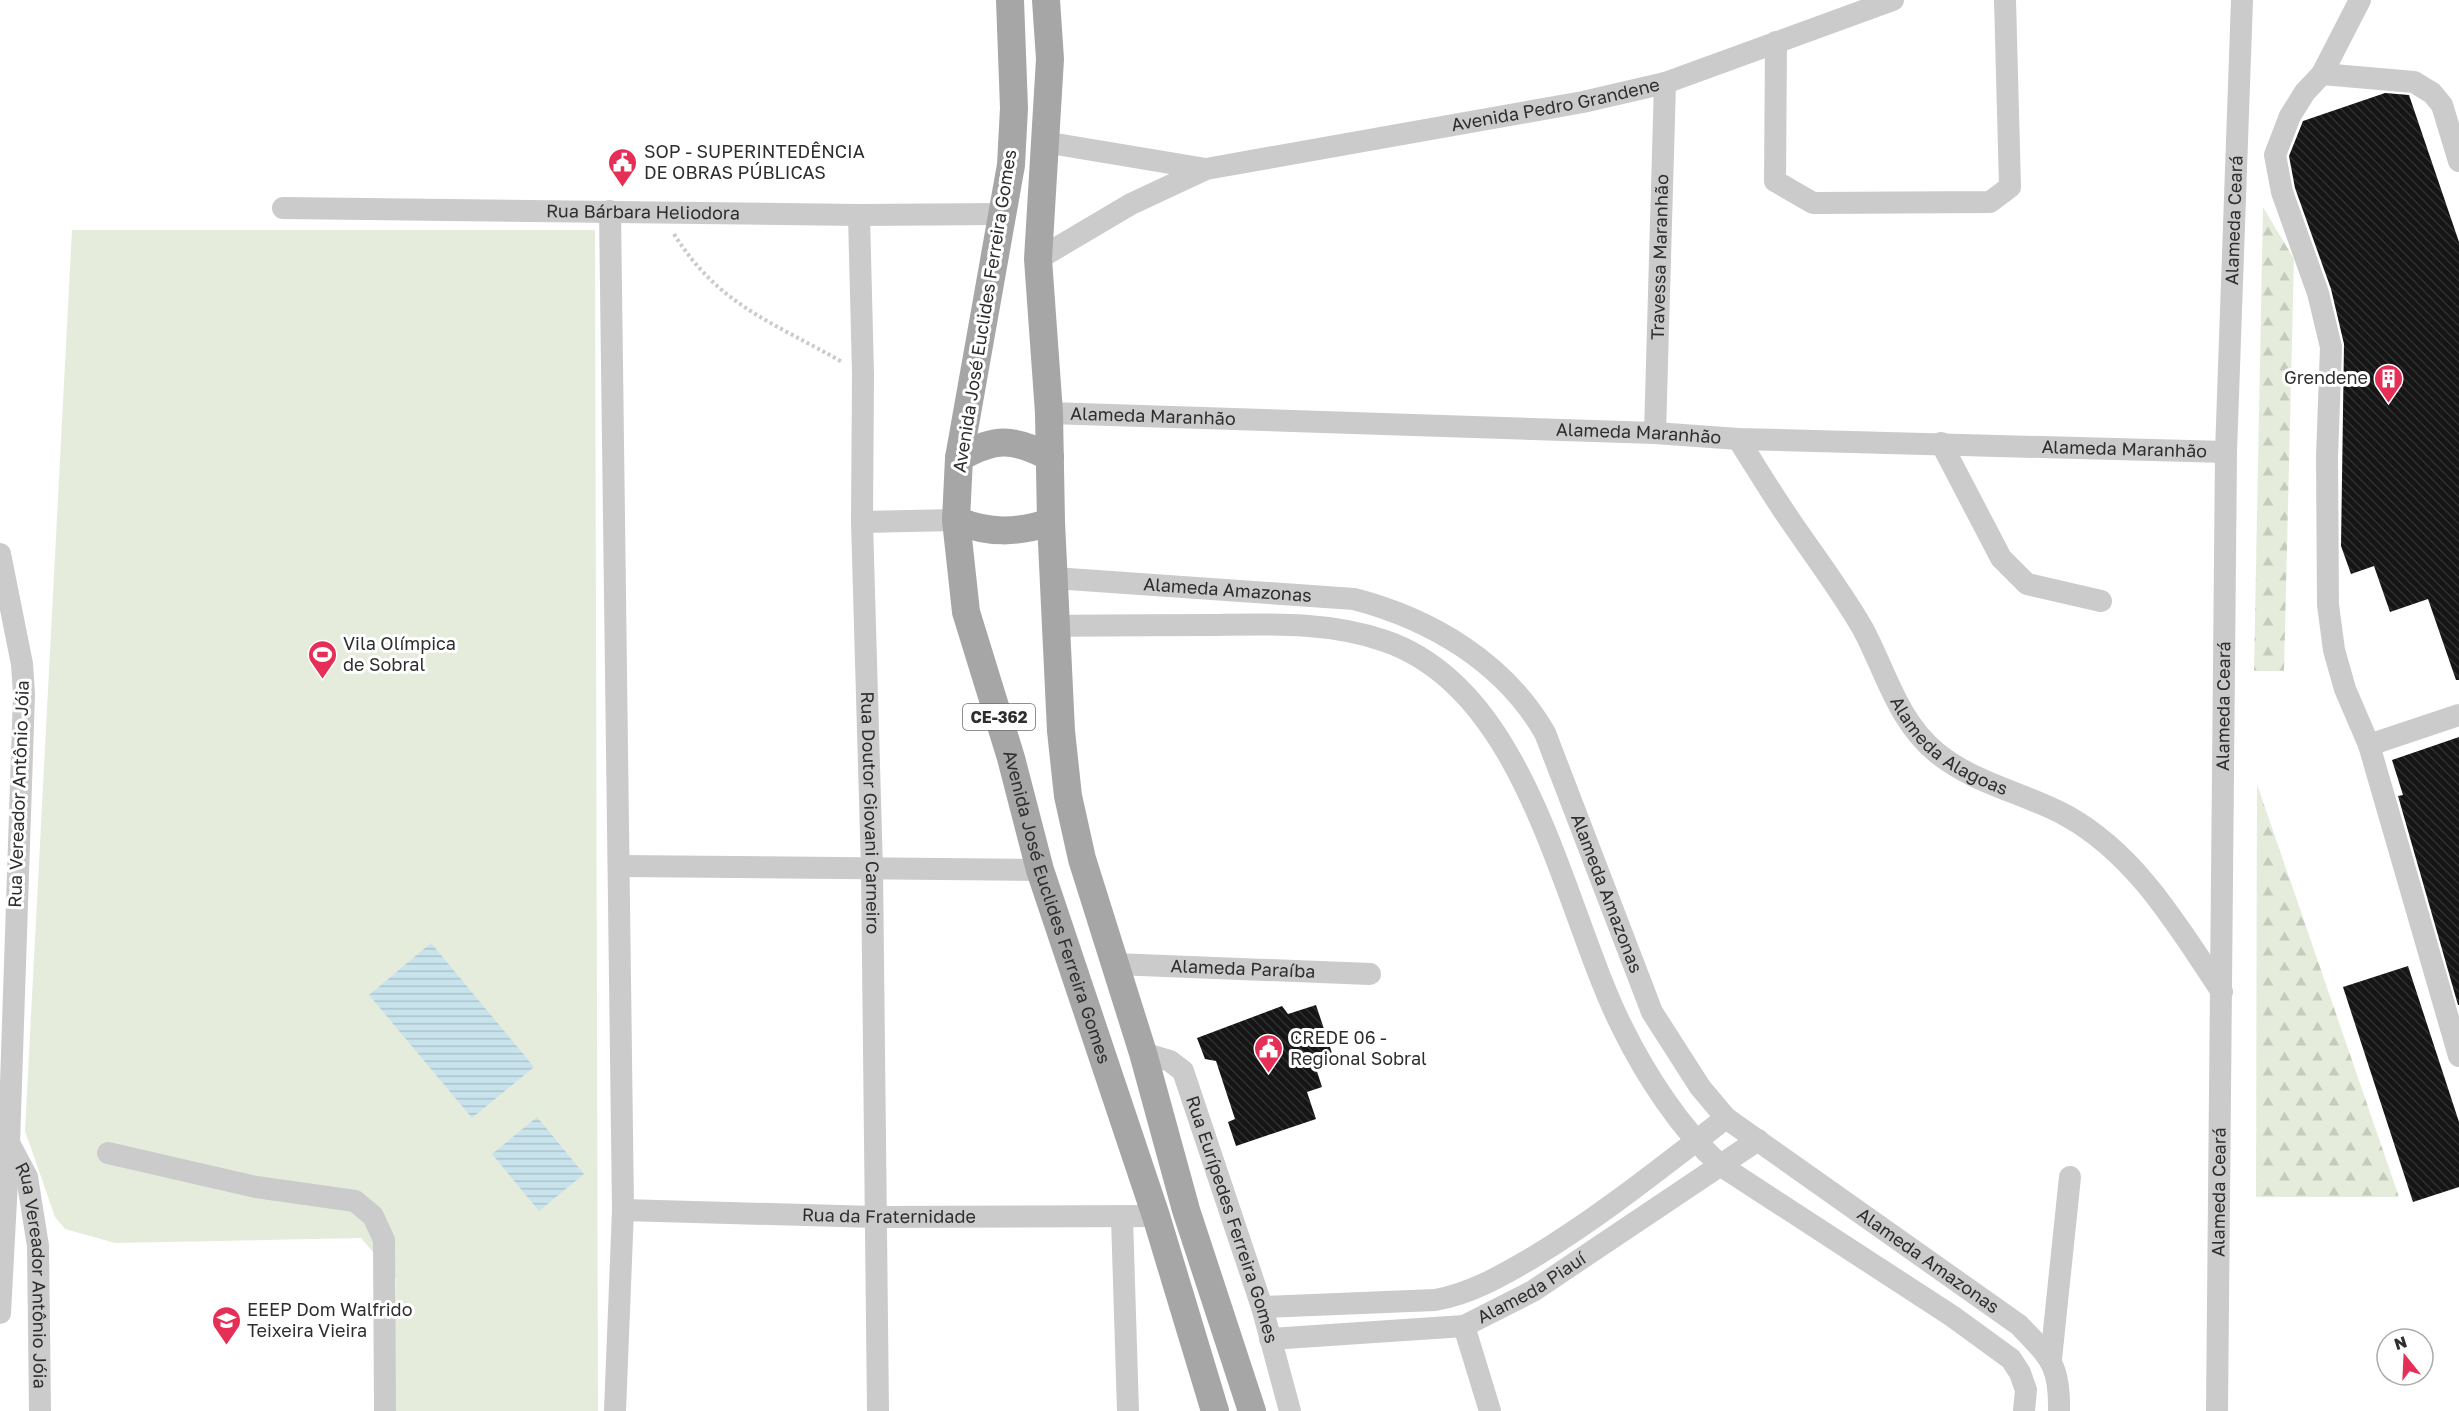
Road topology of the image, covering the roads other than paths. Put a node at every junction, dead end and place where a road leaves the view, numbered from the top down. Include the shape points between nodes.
1 (1010, 0) edge
2 (1046, 0) edge
3 (1893, 0) edge
4 (2005, 0) edge
5 (2242, 0) edge
6 (2360, 0) edge
7 (1776, 42) junction
8 (2322, 74) junction
9 (1665, 83) junction
10 (1044, 142) junction
11 (2459, 161) edge
12 (1206, 169) junction
13 (283, 208) dead end
14 (610, 211) junction
15 (1002, 214) junction
16 (859, 215) junction
17 (1038, 259) junction
18 (1049, 413) junction
19 (1655, 433) junction
20 (1738, 439) junction
21 (1941, 443) junction
22 (2226, 452) junction
23 (1050, 457) junction
24 (959, 458) junction
25 (956, 520) junction
26 (862, 522) junction
27 (1051, 522) junction
28 (0, 555) edge
29 (1054, 578) junction
30 (1353, 599) junction
31 (2101, 601) dead end
32 (1056, 626) junction
33 (1336, 629) junction
34 (1446, 636) junction
35 (1425, 662) junction
36 (2459, 716) edge
37 (2368, 744) junction
38 (1584, 834) junction
39 (1549, 847) junction
40 (620, 866) junction
41 (872, 869) junction
42 (1040, 870) junction
43 (8, 938) edge
44 (1114, 964) junction
45 (1370, 974) dead end
46 (2222, 992) junction
47 (1143, 1053) junction
48 (2459, 1056) edge
49 (1726, 1119) junction
50 (1758, 1140) junction
51 (1695, 1142) junction
52 (9, 1144) junction
53 (108, 1153) dead end
54 (1720, 1165) junction
55 (2070, 1177) dead end
56 (623, 1210) junction
57 (875, 1216) junction
58 (1156, 1216) junction
59 (1122, 1218) junction
60 (1262, 1307) junction
61 (0, 1313) edge
62 (1464, 1326) junction
63 (1270, 1339) junction
64 (2051, 1359) junction
65 (40, 1411) edge
66 (385, 1411) edge
67 (615, 1411) edge
68 (878, 1411) edge
69 (1128, 1411) edge
70 (1215, 1411) edge
71 (1252, 1411) edge
72 (1290, 1411) edge
73 (1490, 1411) edge
74 (2024, 1411) edge
75 (2059, 1411) edge
76 (2217, 1411) edge

1 - 15 main road, Avenida José Euclides Ferreira Gomes / CE-362 via 1014,108 1011,165
2 - 10 main road, Avenida José Euclides Ferreira Gomes / CE-362 via 1050,59
3 - 7 street, Avenida Pedro Grandene
4 - 7 street via 2010,187 1990,202 1813,203 1775,181
5 - 22 street, Alameda Ceará
6 - 8 street
7 - 9 street, Avenida Pedro Grandene
8 - 11 street via 2414,82 2432,93 2442,105
8 - 37 street via 2290,116 2275,155 2282,192 2318,293 2331,347 2328,605 2334,650 2345,689
9 - 12 street, Avenida Pedro Grandene via 1583,102
9 - 19 street, Travessa Maranhão
10 - 12 street, Avenida Pedro Grandene
10 - 17 main road, Avenida José Euclides Ferreira Gomes / CE-362
12 - 17 street, Avenida Pedro Grandene via 1131,204
13 - 14 street, Rua Bárbara Heliodora
14 - 16 street, Rua Bárbara Heliodora
14 - 40 street
15 - 16 street, Rua Bárbara Heliodora
15 - 24 main road, Avenida José Euclides Ferreira Gomes / CE-362
16 - 26 street, Rua Doutor Giovani Carneiro
17 - 18 main road, Avenida José Euclides Ferreira Gomes / CE-362
18 - 19 street, Alameda Maranhão
18 - 23 main road, Avenida José Euclides Ferreira Gomes / CE-362
19 - 20 street, Alameda Maranhão
20 - 21 street, Alameda Maranhão
20 - 46 street, Alameda Alagoas via 1862,628 1895,701 1914,728 1937,753 1969,773 2066,815 2091,831 2153,891
21 - 22 street, Alameda Maranhão
21 - 31 street via 2001,558 2027,584
22 - 46 street, Alameda Ceará
23 - 24 main road via 1001,441 980,446
23 - 27 main road, Avenida José Euclides Ferreira Gomes / CE-362
24 - 25 main road, Avenida José Euclides Ferreira Gomes / CE-362
25 - 26 street
25 - 27 main road via 974,528 1006,532
25 - 42 main road, Avenida José Euclides Ferreira Gomes / CE-362 via 966,612 1011,758
26 - 41 street, Rua Doutor Giovani Carneiro
27 - 29 main road, Avenida José Euclides Ferreira Gomes / CE-362
28 - 43 street, Rua Vereador Antônio Jóia via 22,664 24,694
29 - 30 street, Alameda Amazonas
29 - 32 main road, Avenida José Euclides Ferreira Gomes / CE-362
30 - 33 street
30 - 34 street, Alameda Amazonas via 1389,608
32 - 33 street, Alameda Amazonas via 1305,624
32 - 44 main road, Avenida José Euclides Ferreira Gomes / CE-362 via 1068,796 1082,859
33 - 35 street, Alameda Amazonas via 1384,640
34 - 35 street
34 - 38 street, Alameda Amazonas via 1499,675 1532,711 1553,752
35 - 39 street, Alameda Amazonas via 1443,673 1500,737
36 - 37 street
37 - 48 street
38 - 39 street
38 - 49 street, Alameda Amazonas via 1652,1012 1700,1087
39 - 51 street, Alameda Amazonas via 1622,1028
40 - 41 street
40 - 56 street
41 - 42 street
41 - 57 street, Rua Doutor Giovani Carneiro
42 - 58 main road, Avenida José Euclides Ferreira Gomes / CE-362
43 - 52 street, Rua Vereador Antônio Jóia
44 - 45 street, Alameda Paraíba
44 - 47 main road, Avenida José Euclides Ferreira Gomes / CE-362
46 - 76 street, Alameda Ceará
47 - 60 street, Rua Eurípedes Ferreira Gomes via 1170,1061 1183,1071
47 - 71 main road, Avenida José Euclides Ferreira Gomes / CE-362 via 1186,1210
49 - 50 street, Alameda Amazonas
49 - 51 street, Alameda Piauí
50 - 54 street, Alameda Piauí
50 - 64 street, Alameda Amazonas via 2019,1324
51 - 54 street, Alameda Amazonas
51 - 60 street, Alameda Piauí via 1581,1229 1521,1265 1455,1297
52 - 61 street, Rua Vereador Antônio Jóia
52 - 65 street, Rua Vereador Antônio Jóia via 27,1177 38,1246
53 - 66 street via 256,1187 355,1201 373,1216 384,1240
54 - 62 street, Alameda Piauí via 1533,1291
54 - 74 street, Alameda Amazonas via 1952,1316 2011,1359 2026,1390
55 - 64 street
56 - 57 street, Rua da Fraternidade
56 - 67 street
57 - 59 street, Rua da Fraternidade
57 - 68 street, Rua Doutor Giovani Carneiro
58 - 59 street, Rua da Fraternidade
58 - 70 main road, Avenida José Euclides Ferreira Gomes / CE-362
59 - 69 street
60 - 63 street, Rua Eurípedes Ferreira Gomes
62 - 63 street, Alameda Piauí
62 - 73 street
63 - 72 street, Rua Eurípedes Ferreira Gomes
64 - 75 street, Alameda Amazonas

